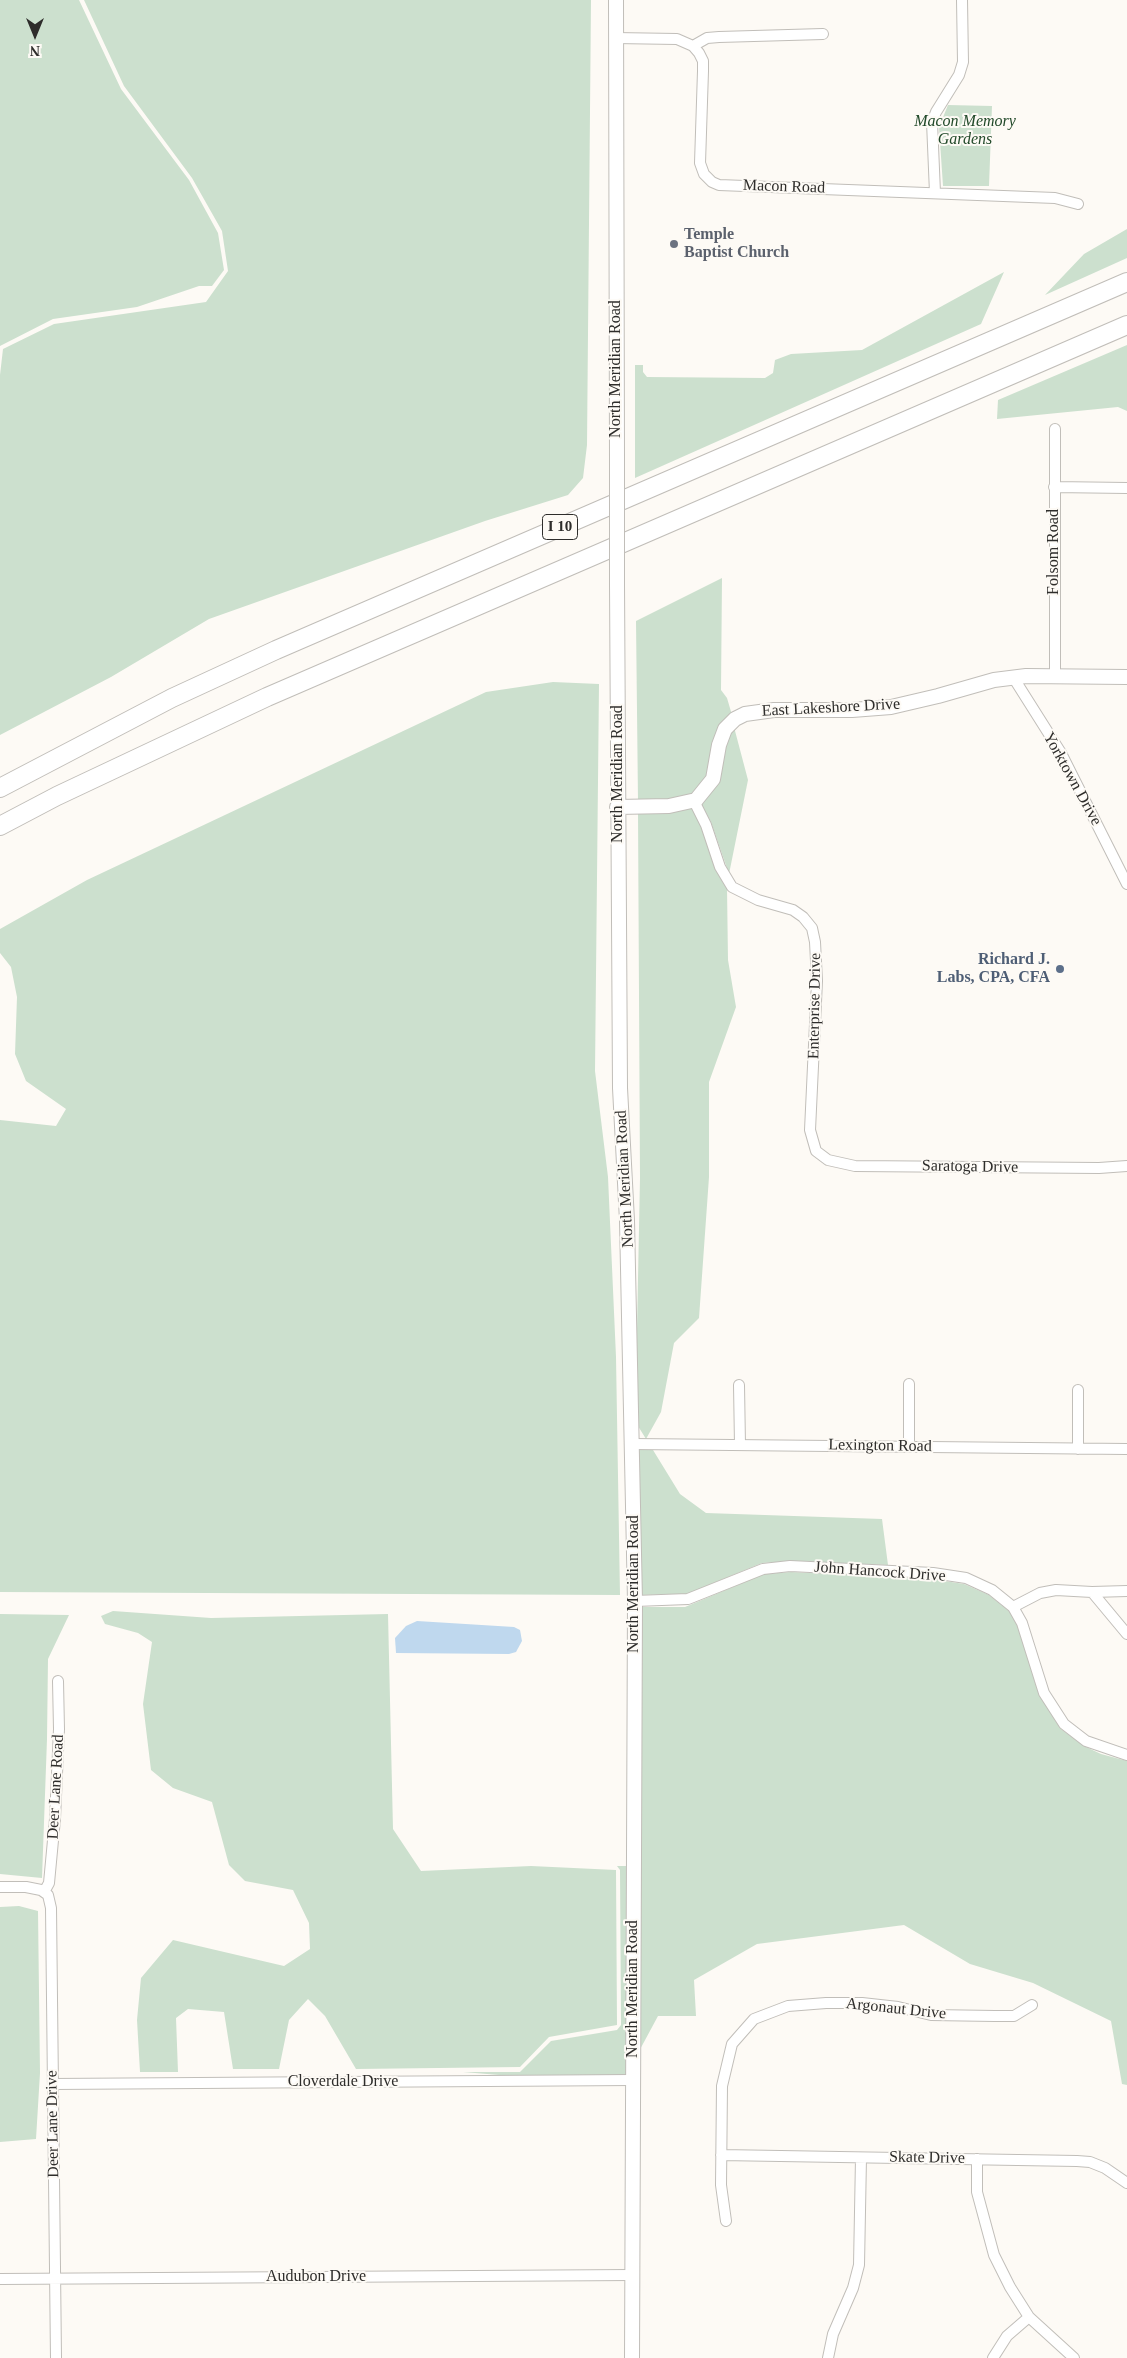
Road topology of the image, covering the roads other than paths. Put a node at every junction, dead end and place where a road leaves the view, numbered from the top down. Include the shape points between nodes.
1 (616, 0) edge
2 (962, 0) edge
3 (823, 34) dead end
4 (615, 38) junction
5 (693, 46) junction
6 (935, 193) junction
7 (1078, 204) dead end
8 (1127, 282) edge
9 (1127, 324) edge
10 (1055, 429) dead end
11 (1054, 488) junction
12 (1127, 488) edge
13 (1055, 675) junction
14 (1013, 677) junction
15 (1127, 677) edge
16 (0, 788) edge
17 (694, 801) junction
18 (617, 807) junction
19 (0, 826) edge
20 (1127, 884) edge
21 (816, 1151) joint
22 (1127, 1166) edge
23 (909, 1384) dead end
24 (738, 1385) dead end
25 (1078, 1390) dead end
26 (633, 1444) junction
27 (740, 1445) junction
28 (909, 1447) junction
29 (1078, 1449) junction
30 (1127, 1449) edge
31 (1127, 1591) edge
32 (1092, 1592) junction
33 (635, 1601) junction
34 (1013, 1607) junction
35 (1127, 1634) edge
36 (58, 1681) dead end
37 (1127, 1755) edge
38 (0, 1887) edge
39 (44, 1892) junction
40 (1032, 2005) dead end
41 (632, 2080) junction
42 (53, 2084) junction
43 (721, 2155) junction
44 (861, 2158) junction
45 (977, 2159) junction
46 (1127, 2184) edge
47 (726, 2221) dead end
48 (632, 2275) junction
49 (0, 2278) edge
50 (55, 2279) junction
51 (1029, 2317) junction
52 (56, 2358) edge
53 (632, 2358) edge
54 (828, 2358) edge
55 (993, 2358) edge
56 (1074, 2358) edge

1 - 4 main road, North Meridian Road
2 - 6 street via 963,62 932,122
3 - 5 street via 719,36
4 - 5 street via 677,39
4 - 18 main road, North Meridian Road, bridge
5 - 6 street, Macon Road via 703,61 700,163 712,182
6 - 7 street, Macon Road via 1056,198
8 - 16 highway, I 10 via 276,650 172,698
9 - 19 highway, I 10 via 266,697
10 - 11 street, Folsom Road
11 - 12 street
11 - 13 street, Folsom Road
13 - 14 main road, East Lakeshore Drive
13 - 15 main road, East Lakeshore Drive
14 - 17 main road, East Lakeshore Drive via 891,707 774,710 744,714 725,729 713,779 708,789
14 - 20 street, Yorktown Drive via 1060,753
17 - 18 main road via 670,806
17 - 21 street, Enterprise Drive via 706,824 720,867 732,887 758,900 793,910 812,928 817,981 810,1130
18 - 26 main road, North Meridian Road via 620,1088
21 - 22 street, Saratoga Drive via 828,1160 855,1166
23 - 28 street
24 - 27 street
25 - 29 street
26 - 27 street, Lexington Road
26 - 33 main road, North Meridian Road
27 - 28 street, Lexington Road
28 - 29 street, Lexington Road
29 - 30 street, Lexington Road
31 - 32 street
32 - 34 street via 1056,1590 1040,1593
32 - 35 street
33 - 34 street, John Hancock Drive via 688,1599 763,1569 790,1566 933,1573 966,1578 992,1590
33 - 41 main road, North Meridian Road
34 - 37 street, John Hancock Drive via 1022,1623 1044,1693 1064,1724 1086,1741
36 - 39 street, Deer Lane Road via 55,1819 49,1883
38 - 39 street via 26,1887
39 - 42 street, Deer Lane Drive via 51,1908
40 - 43 street, Argonaut Drive via 1014,2016 995,2016 931,2015 898,2007 826,2003 788,2006 754,2019 732,2044 726,2067 722,2086
41 - 42 street, Cloverdale Drive
41 - 48 main road, North Meridian Road
42 - 50 street, Deer Lane Drive
43 - 44 street, Skate Drive
43 - 47 street, Argonaut Drive
44 - 45 street, Skate Drive
44 - 54 street via 859,2265
45 - 46 street, Skate Drive via 1090,2162 1113,2172
45 - 51 street via 977,2192 988,2242
48 - 50 street, Audubon Drive
48 - 53 main road, North Meridian Road
49 - 50 street, Audubon Drive
50 - 52 street, Deer Lane Drive
51 - 55 street via 1007,2336
51 - 56 street

